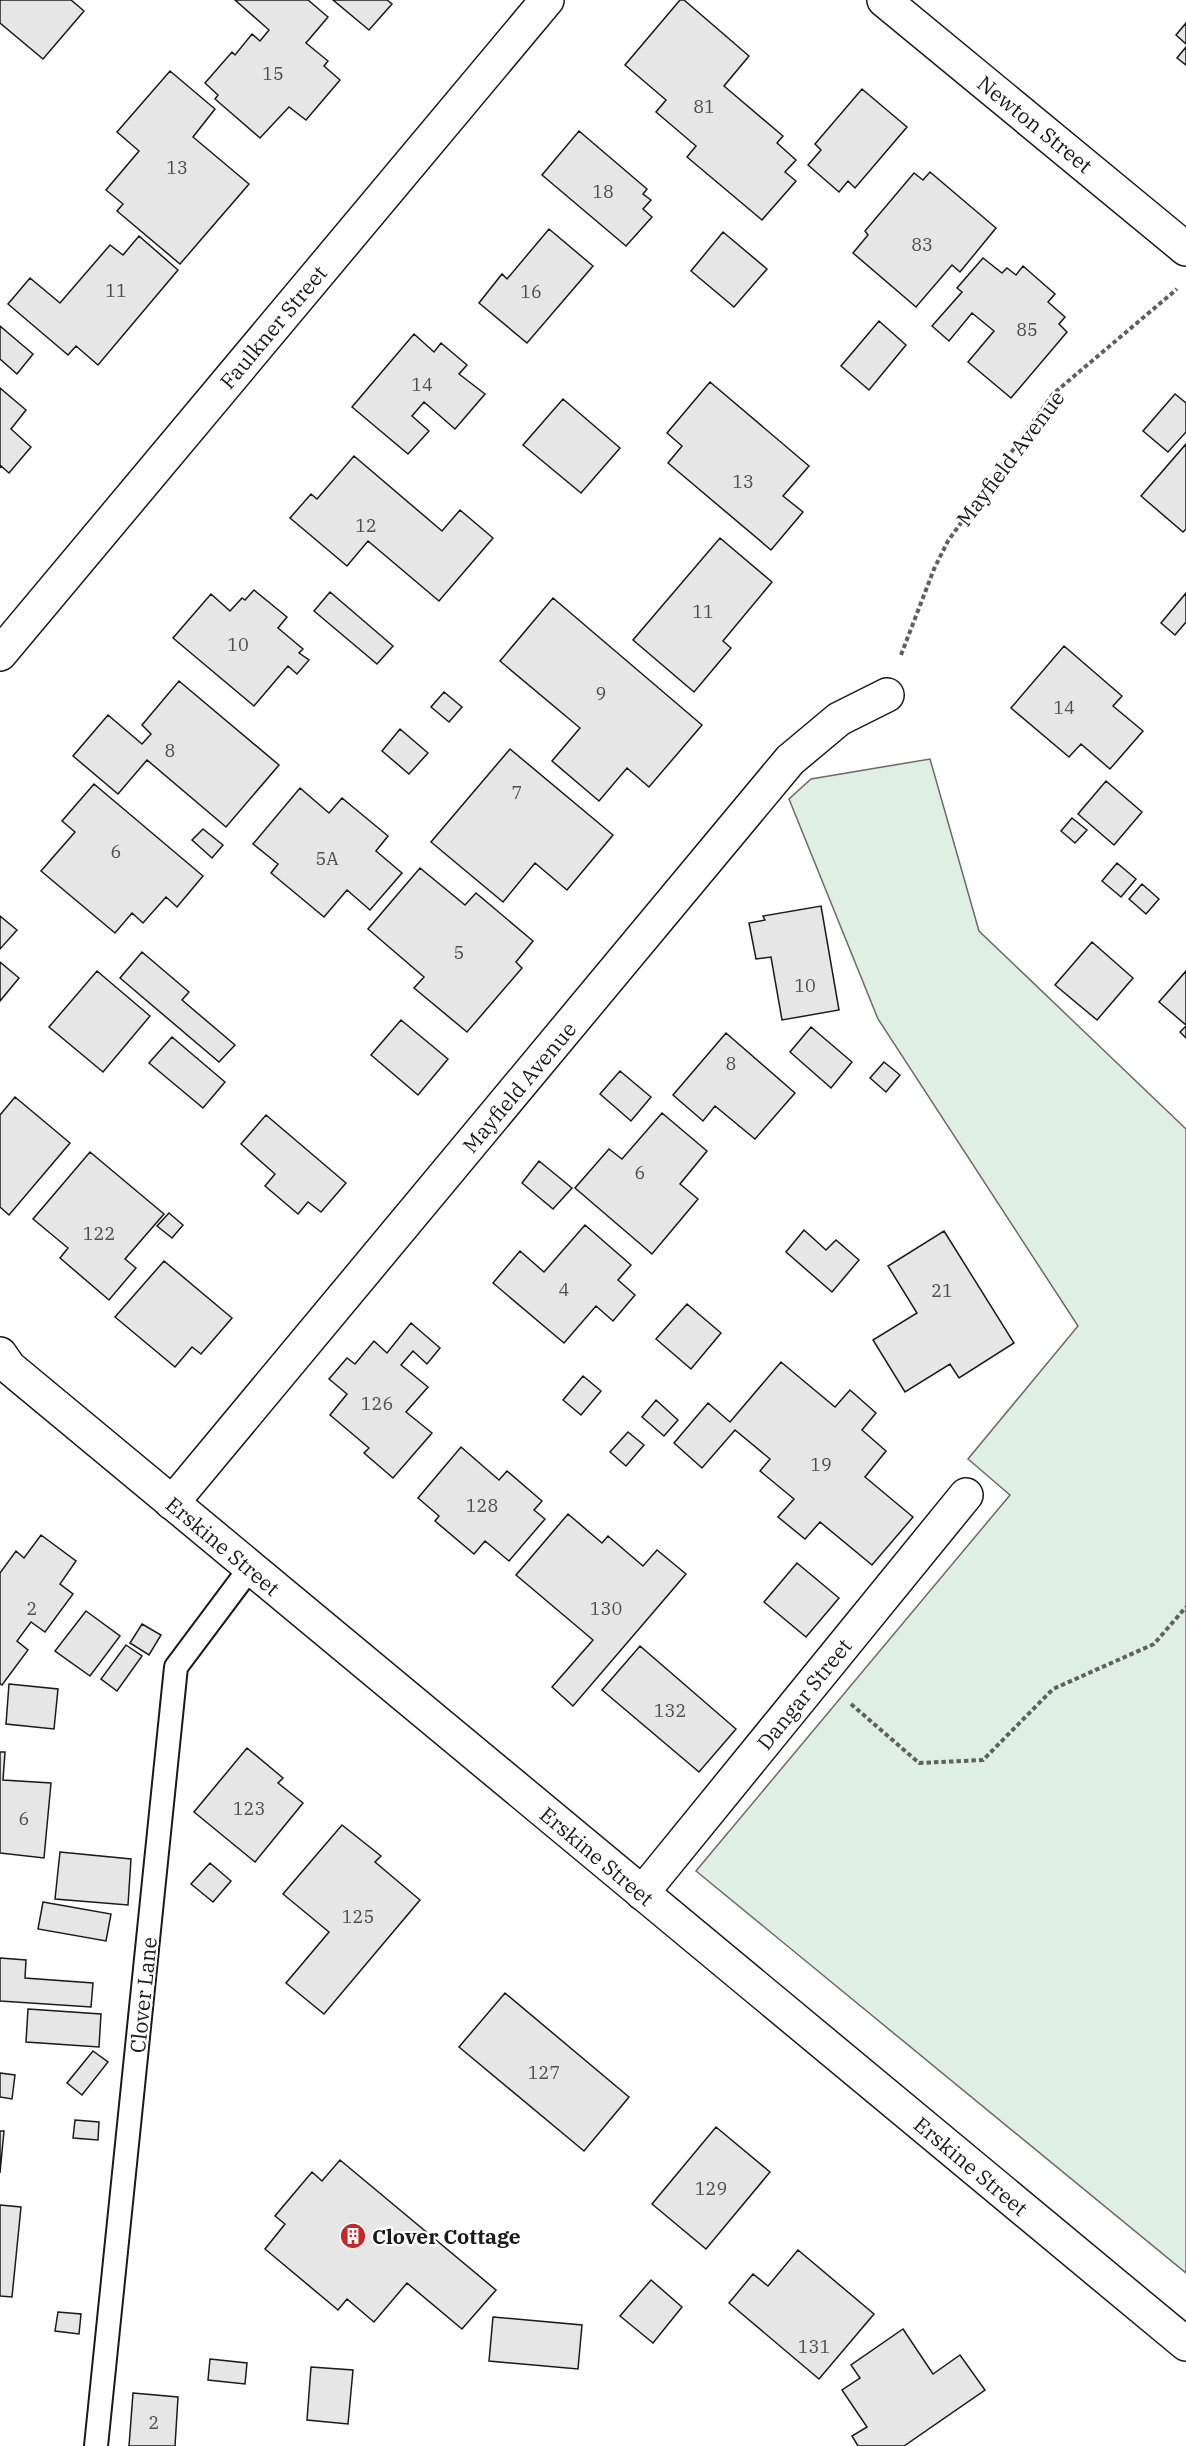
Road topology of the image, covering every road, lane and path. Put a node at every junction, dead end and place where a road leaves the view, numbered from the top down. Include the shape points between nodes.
1 (547, 0) edge
2 (884, 0) edge
3 (1186, 249) edge
4 (1173, 293) dead end
5 (911, 628) dead end
6 (0, 654) edge
7 (887, 695) dead end
8 (3, 1362) edge
9 (966, 1495) dead end
10 (172, 1503) junction
11 (250, 1568) junction
12 (1186, 1606) edge
13 (819, 1676) junction
14 (642, 1893) junction
15 (1186, 2344) edge
16 (96, 2446) edge

1 - 6 street, Faulkner Street
2 - 3 street, Newton Street
4 - 5 path, Mayfield Avenue via 1053,394 948,541
7 - 10 street, Mayfield Avenue via 839,719 790,760
8 - 10 street, Erskine Street
9 - 13 street, Dangar Street
10 - 11 street, Erskine Street
11 - 14 street, Erskine Street
11 - 16 lane, Clover Lane via 176,1667
12 - 13 path via 1154,1644 1053,1689 983,1760 919,1762
13 - 14 street, Dangar Street
14 - 15 street, Erskine Street

